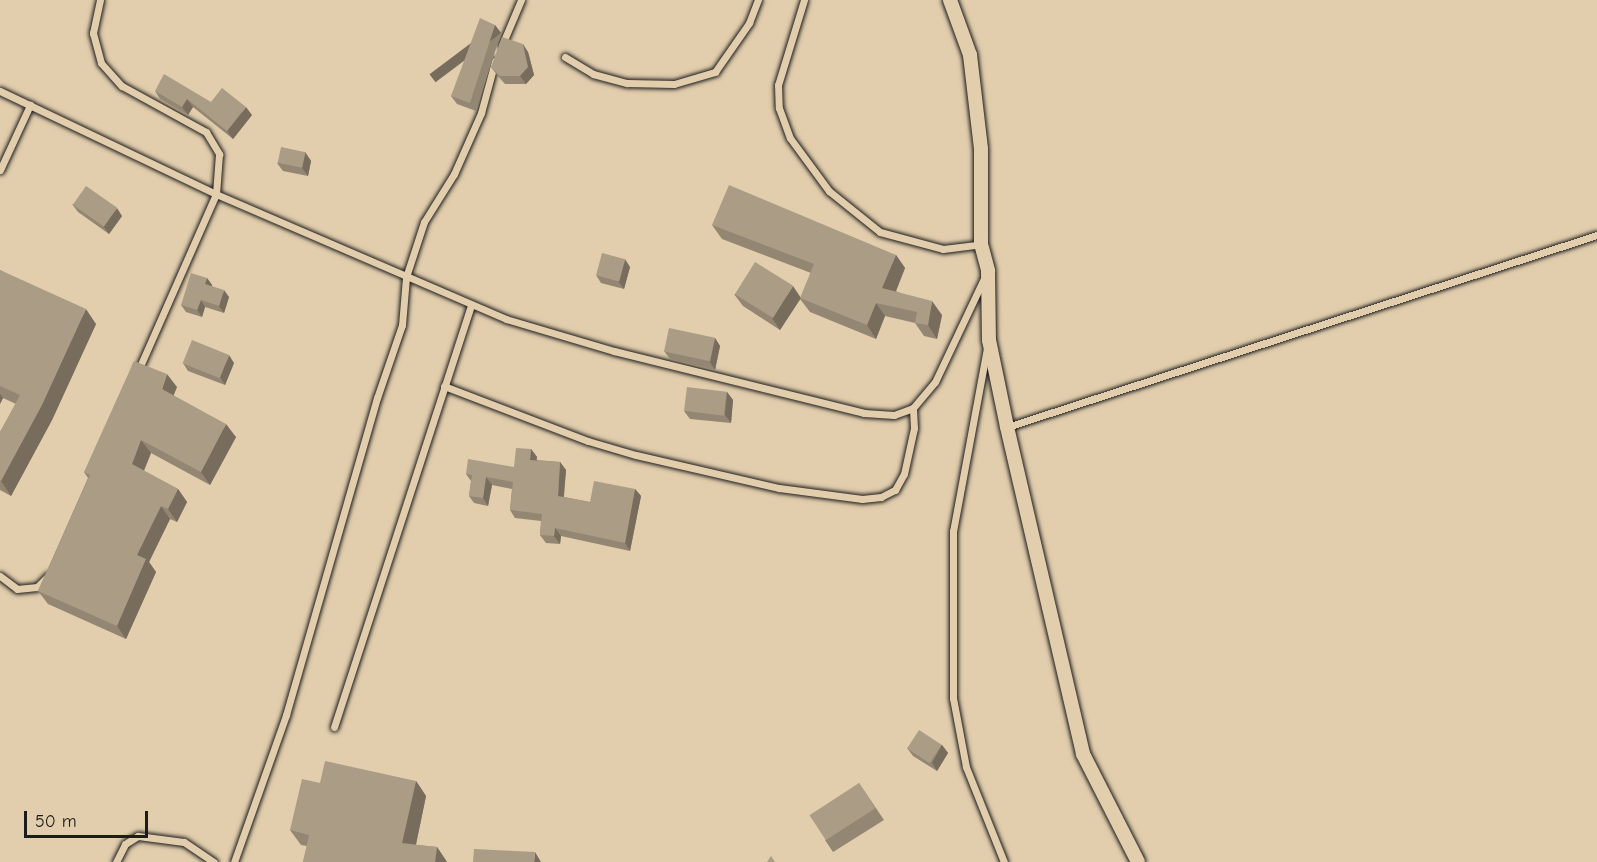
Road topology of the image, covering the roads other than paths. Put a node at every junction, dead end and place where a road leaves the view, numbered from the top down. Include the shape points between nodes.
1 (100, 0) edge
2 (521, 0) edge
3 (758, 0) edge
4 (804, 0) edge
5 (950, 0) edge
6 (565, 57) dead end
7 (0, 91) edge
8 (30, 105) junction
9 (0, 170) edge
10 (216, 194) junction
11 (1597, 235) edge
12 (981, 244) junction
13 (988, 271) junction
14 (406, 277) junction
15 (471, 305) junction
16 (989, 340) junction
17 (134, 380) edge
18 (444, 386) junction
19 (913, 408) junction
20 (1007, 427) junction
21 (52, 566) edge
22 (0, 576) edge
23 (334, 727) dead end
24 (116, 862) edge
25 (214, 862) edge
26 (234, 862) edge
27 (1004, 862) edge
28 (1138, 862) edge

1 - 10 lane via 93,33 101,63 122,86 206,132 219,154
2 - 14 lane via 494,64 482,113 454,174 424,222
3 - 6 lane via 749,23 715,72 674,84 627,83 593,74
4 - 12 lane via 778,85 779,108 790,138 829,191 880,232 943,249
5 - 12 street via 970,55 981,149
7 - 8 lane
8 - 9 lane
8 - 10 lane
10 - 14 lane
10 - 17 lane
11 - 20 lane
12 - 13 street
13 - 16 street
13 - 19 lane via 935,382
14 - 15 lane
14 - 26 lane via 402,325 377,398 286,715
15 - 18 lane
15 - 19 lane via 614,351 864,413 894,415
16 - 20 street
16 - 27 lane via 953,531 951,642 953,698 966,767
18 - 19 lane via 588,441 636,455 779,488 862,499 881,497 895,490 904,474 912,440
18 - 23 lane
20 - 28 street via 1083,754
21 - 22 lane via 37,588 17,589
24 - 25 lane via 125,844 138,836 184,842

